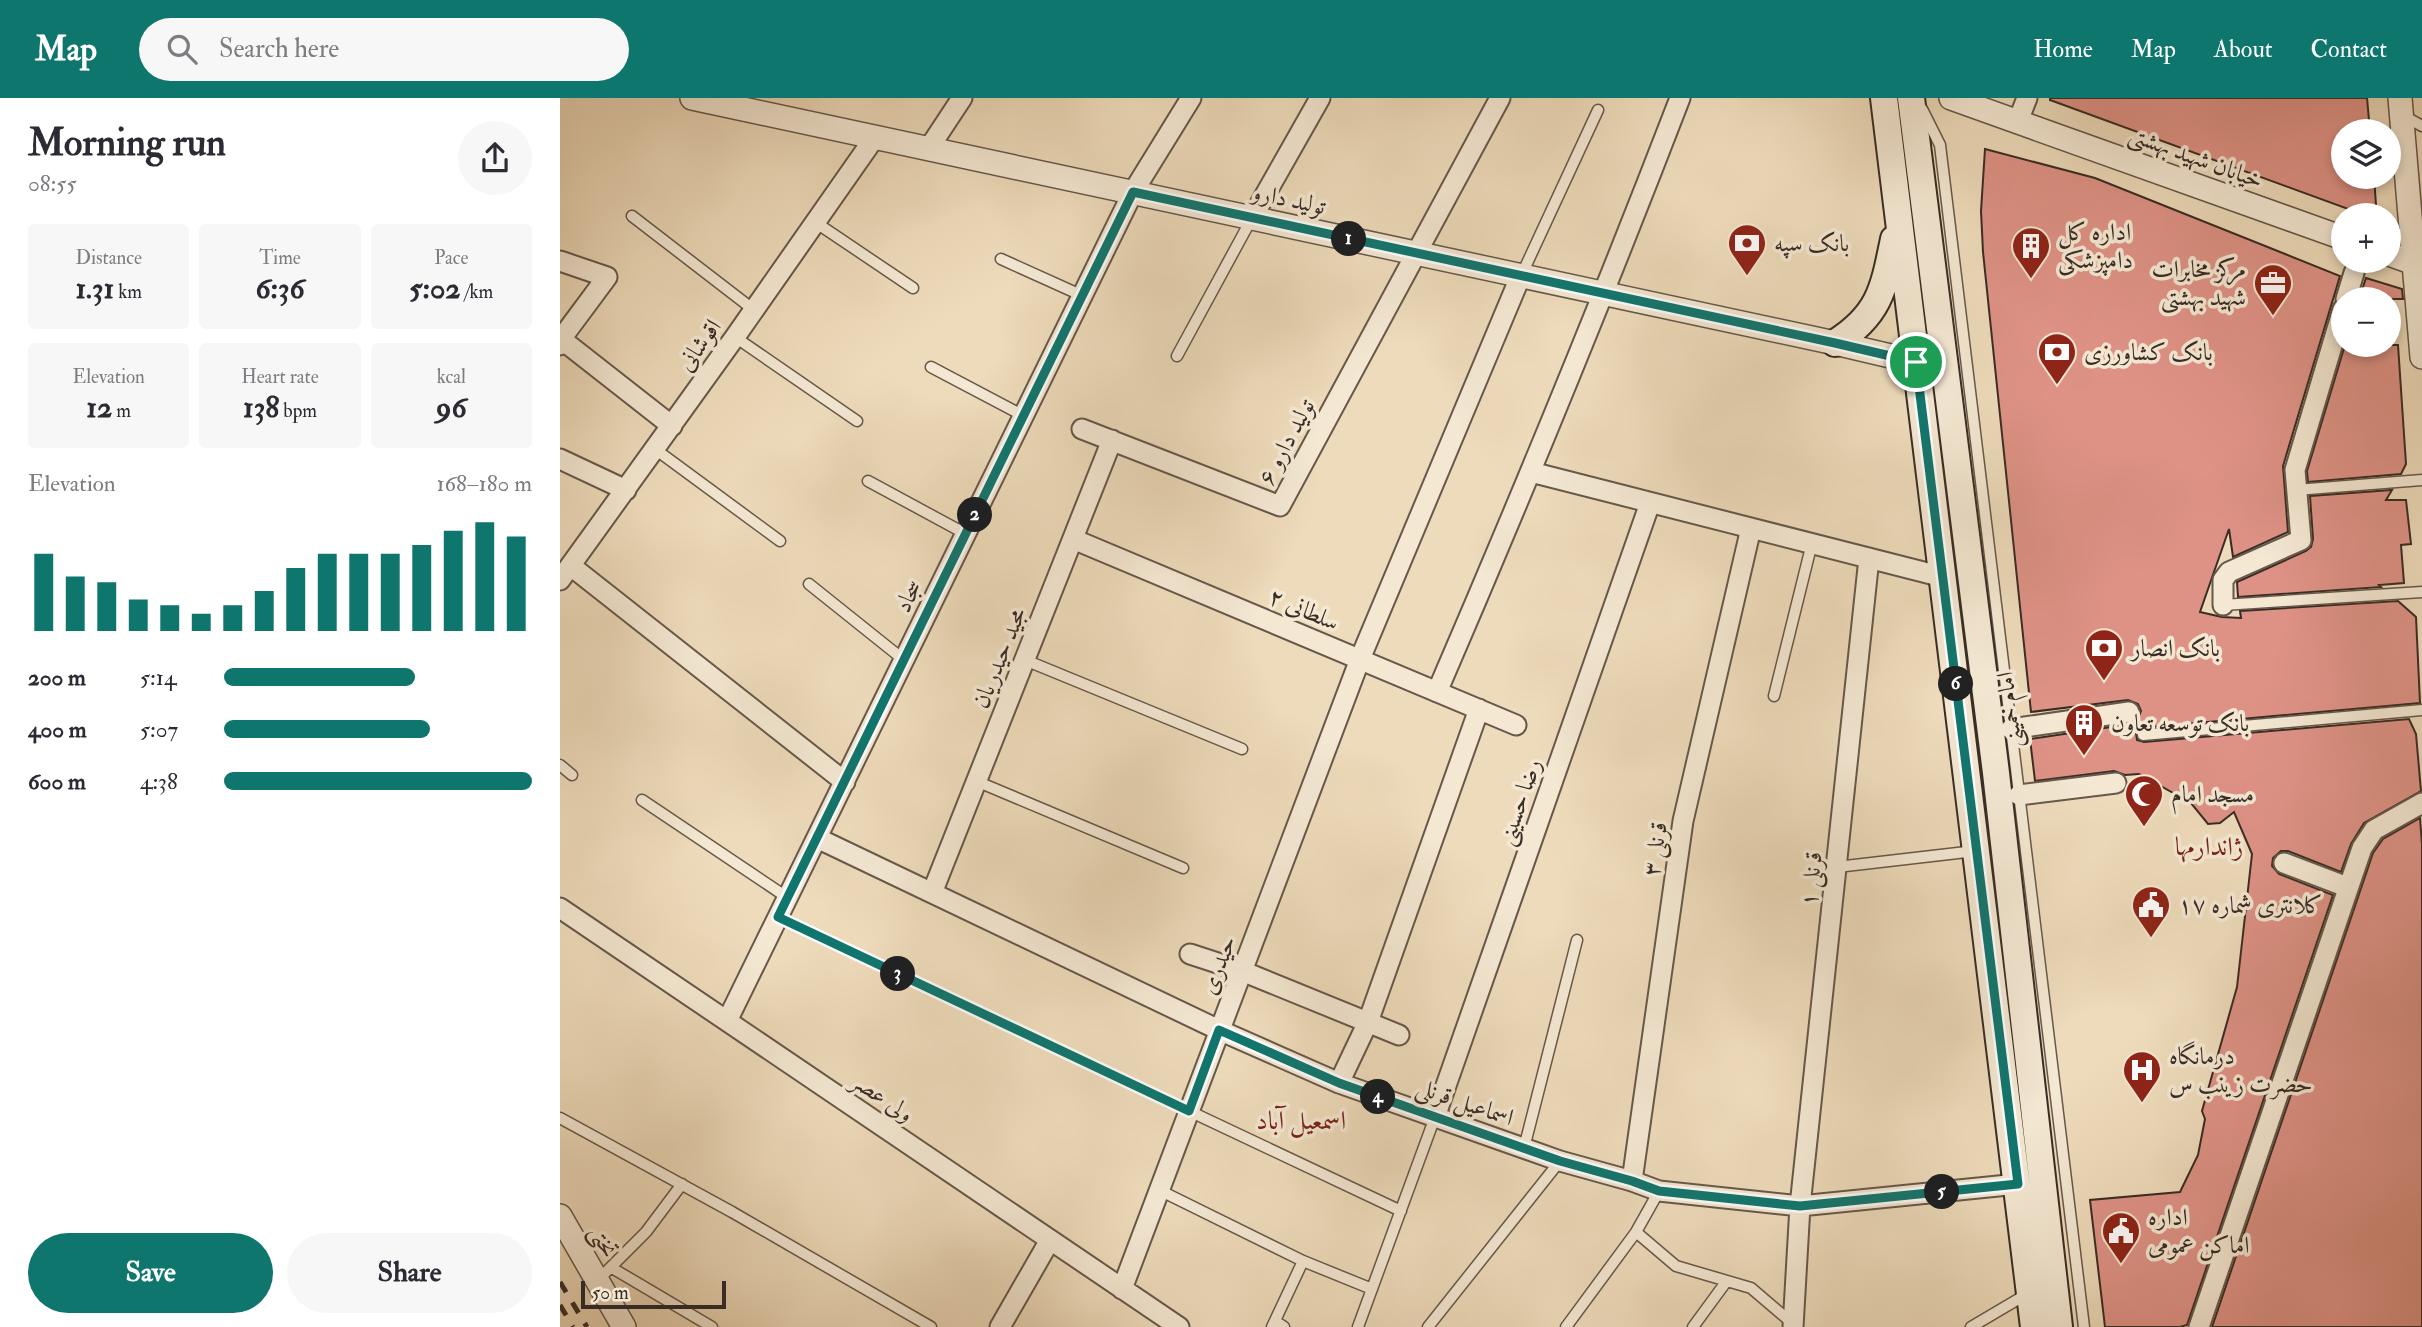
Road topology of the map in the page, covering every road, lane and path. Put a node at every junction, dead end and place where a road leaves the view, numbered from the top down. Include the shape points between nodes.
1 (692, 98) edge
2 (962, 98) edge
3 (1191, 98) edge
4 (1320, 98) edge
5 (1500, 98) edge
6 (1680, 98) edge
7 (1884, 98) edge
8 (1914, 98) edge
9 (1951, 98) edge
10 (2027, 98) edge
11 (1598, 110) dead end
12 (2408, 113) edge
13 (2018, 121) junction
14 (875, 137) junction
15 (929, 148) junction
16 (1133, 192) junction
17 (632, 216) dead end
18 (1252, 218) junction
19 (1898, 220) junction
20 (815, 222) junction
21 (2331, 234) edge
22 (1415, 253) junction
23 (1002, 258) dead end
24 (2401, 258) edge
25 (560, 261) edge
26 (2419, 265) edge
27 (2354, 273) dead end
28 (1521, 275) junction
29 (2350, 287) edge
30 (913, 288) dead end
31 (1605, 293) junction
32 (1083, 296) junction
33 (754, 310) junction
34 (735, 337) junction
35 (561, 342) edge
36 (1835, 343) junction
37 (2331, 349) edge
38 (1177, 356) dead end
39 (2422, 357) edge
40 (1916, 362) junction
41 (931, 367) dead end
42 (1024, 416) junction
43 (857, 421) dead end
44 (672, 426) junction
45 (1082, 429) dead end
46 (1112, 440) junction
47 (655, 449) junction
48 (560, 459) edge
49 (1531, 472) junction
50 (2422, 480) edge
51 (868, 481) dead end
52 (626, 490) junction
53 (2296, 490) junction
54 (1650, 503) junction
55 (1751, 528) junction
56 (966, 534) junction
57 (1073, 539) junction
58 (780, 541) dead end
59 (1812, 543) junction
60 (1869, 558) junction
61 (565, 573) edge
62 (1943, 577) junction
63 (809, 584) dead end
64 (2422, 592) edge
65 (2223, 605) joint
66 (1360, 659) junction
67 (904, 660) junction
68 (1025, 660) junction
69 (1437, 692) junction
70 (1774, 696) dead end
71 (1479, 709) junction
72 (2422, 710) edge
73 (2129, 712) dead end
74 (1517, 725) dead end
75 (2011, 729) junction
76 (2143, 735) dead end
77 (1242, 750) dead end
78 (560, 765) edge
79 (572, 775) dead end
80 (976, 781) junction
81 (845, 782) junction
82 (2116, 783) dead end
83 (2019, 794) junction
84 (642, 800) dead end
85 (2422, 803) edge
86 (817, 838) junction
87 (1975, 850) junction
88 (2284, 863) dead end
89 (1837, 867) junction
90 (1183, 868) dead end
91 (2348, 886) junction
92 (932, 893) junction
93 (788, 898) junction
94 (560, 908) edge
95 (778, 917) junction
96 (1577, 940) dead end
97 (1190, 954) dead end
98 (1242, 971) junction
99 (727, 1021) junction
100 (1368, 1023) junction
101 (1219, 1030) junction
102 (1399, 1035) dead end
103 (1339, 1083) junction
104 (1189, 1111) junction
105 (1434, 1117) junction
106 (560, 1118) edge
107 (1524, 1148) junction
108 (1560, 1161) junction
109 (1632, 1181) junction
110 (682, 1184) junction
111 (2018, 1184) junction
112 (1159, 1190) junction
113 (1659, 1191) junction
114 (1800, 1206) junction
115 (1401, 1211) junction
116 (560, 1216) edge
117 (1636, 1232) junction
118 (1051, 1240) junction
119 (1303, 1261) junction
120 (604, 1275) junction
121 (1726, 1282) junction
122 (1122, 1289) junction
123 (1372, 1289) junction
124 (2031, 1292) junction
125 (1277, 1325) edge
126 (1793, 1325) edge
127 (624, 1327) edge
128 (712, 1327) edge
129 (932, 1327) edge
130 (1000, 1327) edge
131 (1179, 1327) edge
132 (1358, 1327) edge
133 (1429, 1327) edge
134 (1566, 1327) edge
135 (1693, 1327) edge
136 (1971, 1327) edge
137 (2034, 1327) edge
138 (2059, 1327) edge
139 (2084, 1327) edge
140 (2199, 1327) edge

1 - 14 street, تولید دارو
2 - 15 street
3 - 16 street, سجاد
4 - 18 street
5 - 22 street
6 - 31 street
7 - 19 main road, امام خمینی
8 - 75 lane, امام خمینی via 1940,145
8 - 138 main road, امام خمینی
9 - 13 street, خیابان شهید بهشتی
10 - 13 street
11 - 28 lane
12 - 26 street
13 - 21 street, خیابان شهید بهشتی
14 - 15 street, تولید دارو
14 - 20 street, اقوشانی
15 - 16 street, تولید دارو
16 - 18 street, تولید دارو
16 - 32 street, سجاد
17 - 33 lane
18 - 22 street, تولید دارو
18 - 38 lane
19 - 36 main road via 1884,285 1872,309 1856,329
19 - 40 main road, امام خمینی
20 - 30 lane
20 - 33 street, اقوشانی
22 - 28 street, تولید دارو
22 - 46 street, تولید دارو ۶ via 1280,506
23 - 32 lane
24 - 26 street
25 - 35 street via 607,277
26 - 39 street
27 - 29 street
28 - 31 street, تولید دارو
28 - 66 street, حیدری
31 - 36 street, تولید دارو
31 - 49 street
32 - 42 street, سجاد
33 - 34 street, اقوشانی
34 - 43 lane
34 - 44 street, اقوشانی
35 - 44 street
36 - 40 street, تولید دارو
37 - 53 street via 2295,470
40 - 62 main road, امام خمینی
41 - 42 lane
42 - 56 street, سجاد
44 - 47 street, اقوشانی
45 - 46 street, تولید دارو ۶
46 - 57 street, مجید حیدریان
47 - 52 street, اقوشانی
47 - 58 lane
48 - 52 street
49 - 54 street
49 - 69 street
50 - 53 lane
51 - 56 lane
52 - 61 street, اقوشانی
53 - 65 street via 2301,540 2229,572
54 - 55 street
54 - 105 street, رضا حسینی
55 - 59 street
55 - 109 street, قرنلی ۳ via 1683,821
56 - 67 street, سجاد
57 - 66 street, ۲ سلطانی
57 - 68 street, مجید حیدریان
59 - 60 street
59 - 70 lane
60 - 62 street
60 - 89 street, قرنلی ۱
61 - 81 street
62 - 87 main road, امام خمینی
63 - 67 lane
64 - 65 lane
66 - 69 street, ۲ سلطانی
66 - 98 street, حیدری
67 - 81 street, سجاد
68 - 77 lane
68 - 80 street, مجید حیدریان
69 - 71 street, ۲ سلطانی
71 - 74 street, ۲ سلطانی
71 - 100 street
72 - 76 lane
73 - 75 street
75 - 83 lane, امام خمینی
78 - 79 lane
80 - 90 lane
80 - 92 street, مجید حیدریان
81 - 86 street, سجاد
82 - 83 street
83 - 139 lane, امام خمینی
84 - 93 lane
85 - 91 street via 2374,830
86 - 92 street, اسماعیل قرنلی
86 - 93 street, سجاد
87 - 89 lane
87 - 111 main road, امام خمینی
88 - 91 street
89 - 114 street, قرنلی ۱
91 - 140 street
92 - 101 street, اسماعیل قرنلی
93 - 95 street, سجاد
94 - 99 street, ولی عصر
95 - 99 street, سجاد
95 - 104 lane
96 - 107 lane
97 - 98 street
98 - 100 street
98 - 101 street, حیدری
99 - 118 street, ولی عصر
100 - 102 street
100 - 103 street
101 - 103 street, اسماعیل قرنلی
101 - 104 street, حیدری
103 - 105 street, اسماعیل قرنلی
104 - 112 street, حیدری
104 - 115 lane
105 - 107 street, اسماعیل قرنلی
105 - 115 lane
106 - 110 lane
107 - 108 street, اسماعیل قرنلی
108 - 109 street, اسماعیل قرنلی
108 - 133 lane
109 - 113 street, اسماعیل قرنلی
110 - 120 lane via 646,1232
110 - 129 lane
111 - 114 street, اسماعیل قرنلی
111 - 124 main road, امام خمینی
112 - 119 lane
112 - 122 street, حیدری
113 - 114 street, اسماعیل قرنلی
113 - 117 lane
114 - 126 street, قرنلی ۱
115 - 123 lane
116 - 120 street, تختی
117 - 121 lane via 1676,1266
117 - 134 lane
118 - 122 street, ولی عصر
118 - 130 street
119 - 123 lane
119 - 125 lane
120 - 127 street, تختی
120 - 128 lane
121 - 126 lane via 1751,1288
121 - 135 lane
122 - 131 street, ولی عصر
123 - 132 lane
124 - 136 lane
124 - 137 main road, امام خمینی

